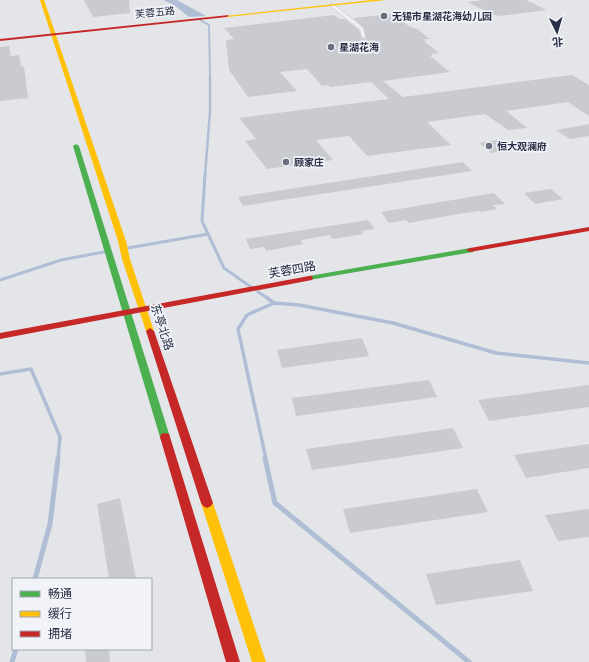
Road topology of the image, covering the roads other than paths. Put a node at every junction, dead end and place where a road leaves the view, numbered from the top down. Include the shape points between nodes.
1 (33, 0) edge
2 (42, 0) edge
3 (384, 0) edge
4 (332, 5) junction
5 (47, 16) junction
6 (120, 27) junction
7 (20, 29) dead end
8 (53, 34) junction
9 (0, 36) edge
10 (364, 37) dead end
11 (45, 39) junction
12 (0, 40) edge
13 (78, 40) dead end
14 (74, 139) dead end
15 (589, 229) edge
16 (143, 309) junction
17 (127, 312) junction
18 (0, 336) edge
19 (233, 662) edge
20 (259, 662) edge

1 - 11 main road
2 - 5 main road, 东亭北路
3 - 4 main road, 芙蓉五路
4 - 6 main road, 芙蓉五路
4 - 10 lane via 362,29
5 - 6 main road via 61,22 92,27
5 - 8 main road, 东亭北路
6 - 8 main road, 芙蓉五路
6 - 13 main road
7 - 9 main road
8 - 11 main road, 芙蓉五路
8 - 16 main road, 东亭北路 via 62,48
11 - 12 main road, 芙蓉五路
14 - 17 main road
15 - 16 main road, 芙蓉四路
16 - 17 main road, 芙蓉四路
16 - 20 main road, 东亭北路
17 - 18 main road, 芙蓉四路
17 - 19 main road

